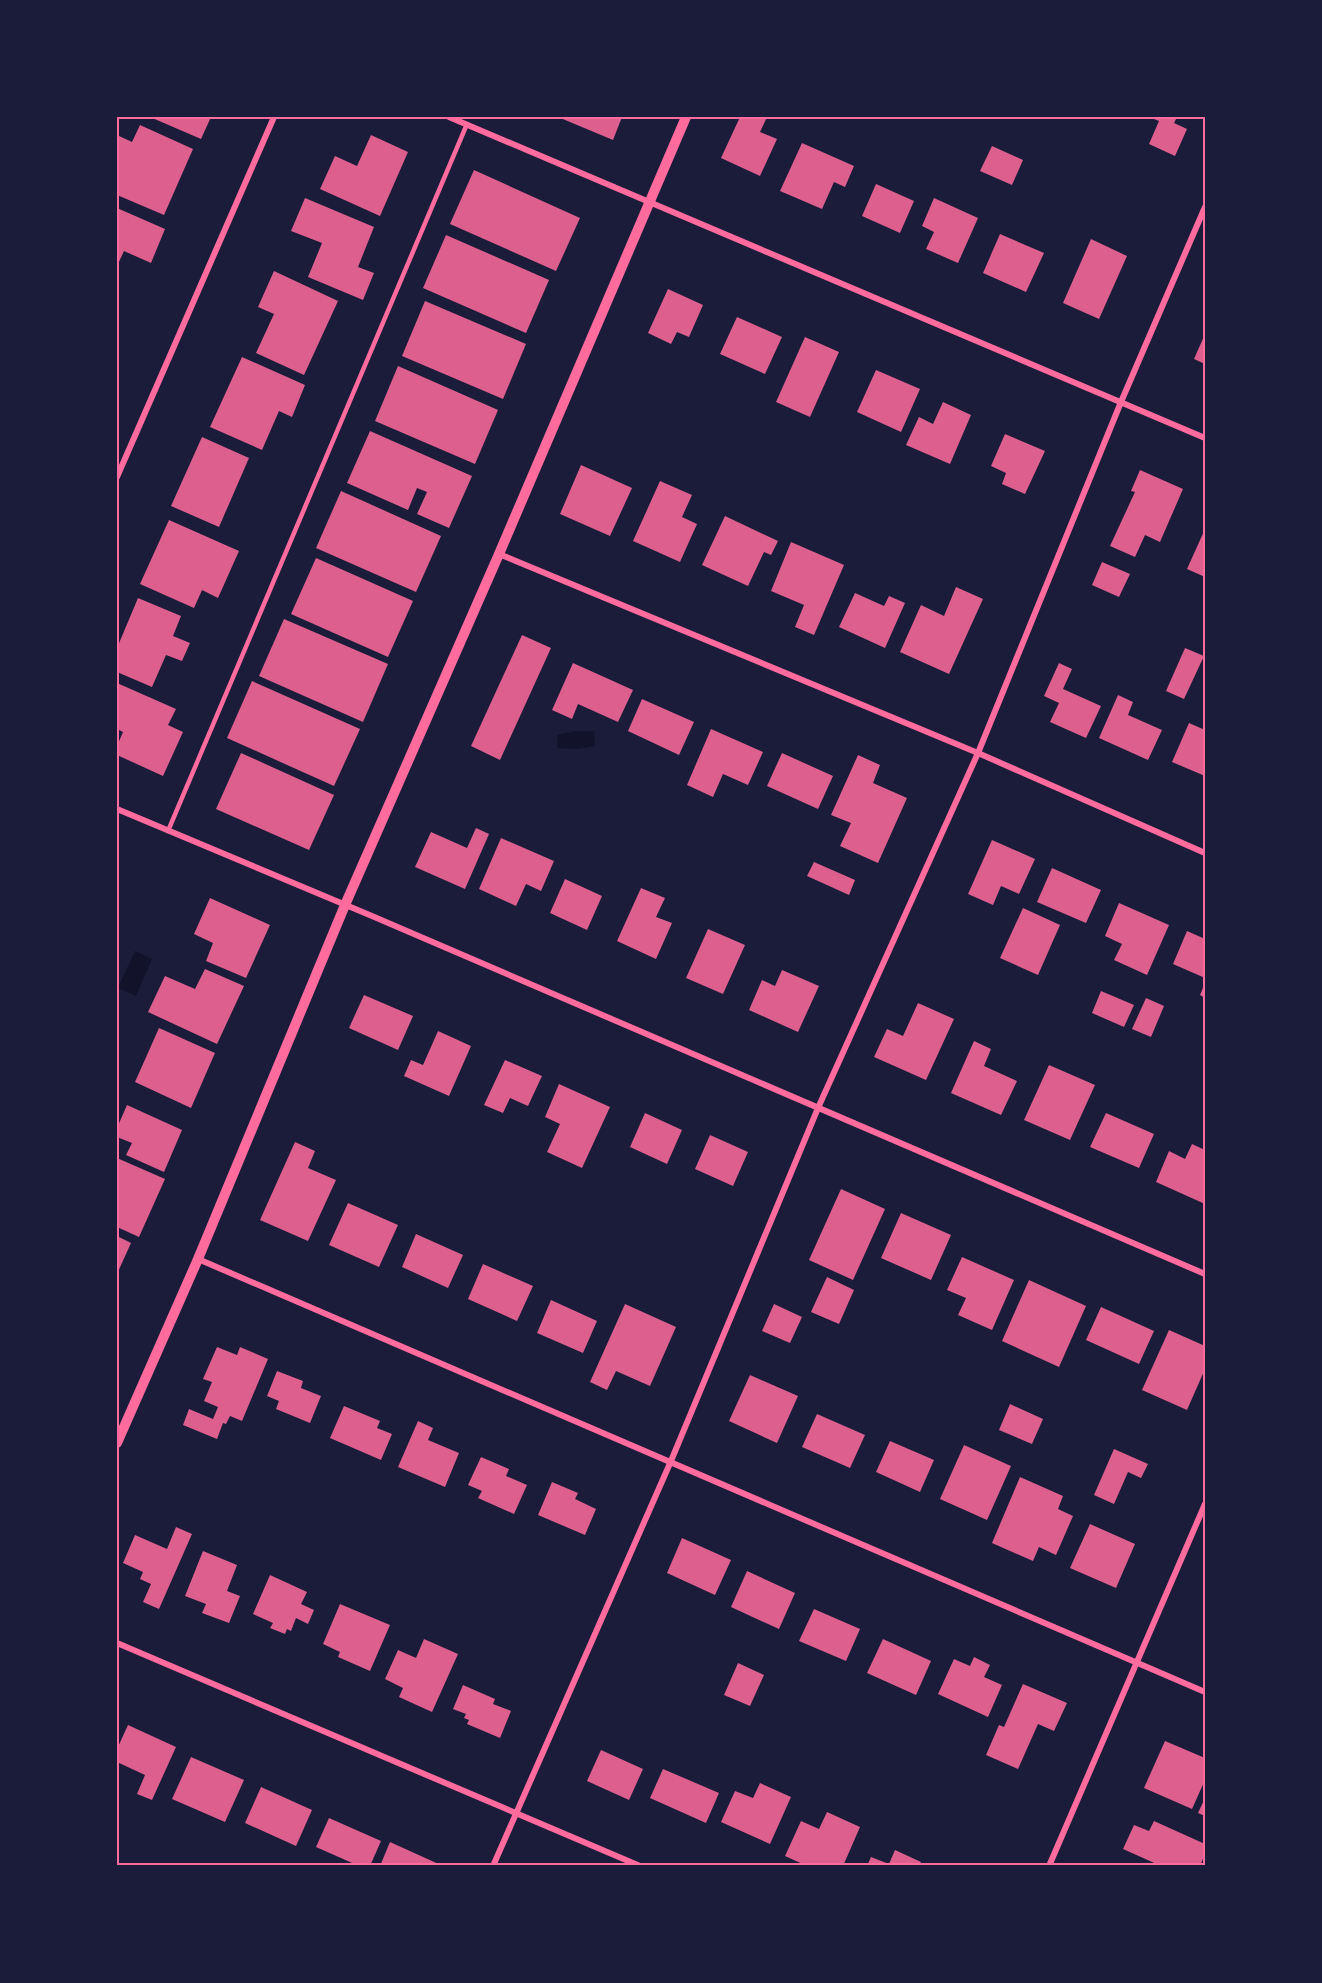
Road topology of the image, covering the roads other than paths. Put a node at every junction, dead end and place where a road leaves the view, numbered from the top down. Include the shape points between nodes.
1 (274, 117) edge
2 (449, 117) edge
3 (686, 117) edge
4 (467, 124) junction
5 (650, 201) junction
6 (1205, 207) edge
7 (1121, 402) junction
8 (1205, 438) edge
9 (117, 477) edge
10 (499, 554) junction
11 (978, 753) junction
12 (117, 809) edge
13 (168, 831) junction
14 (1205, 853) edge
15 (345, 904) junction
16 (818, 1108) junction
17 (198, 1258) junction
18 (1205, 1274) edge
19 (117, 1443) edge
20 (671, 1461) junction
21 (1205, 1504) edge
22 (117, 1643) edge
23 (1137, 1662) junction
24 (1205, 1692) edge
25 (516, 1812) junction
26 (492, 1866) edge
27 (640, 1866) edge
28 (1049, 1866) edge

1 - 9 street
2 - 4 street
3 - 5 street
4 - 5 street
4 - 13 lane
5 - 7 street
5 - 10 street
6 - 7 street
7 - 8 street
7 - 11 street
10 - 11 street
10 - 15 street
11 - 14 street
11 - 16 street
12 - 13 street
13 - 15 street
15 - 16 street
15 - 17 street
16 - 18 street
16 - 20 street
17 - 19 street
17 - 20 street
20 - 23 street
20 - 25 street
21 - 23 street
22 - 25 street
23 - 24 street
23 - 28 street
25 - 26 street
25 - 27 street

